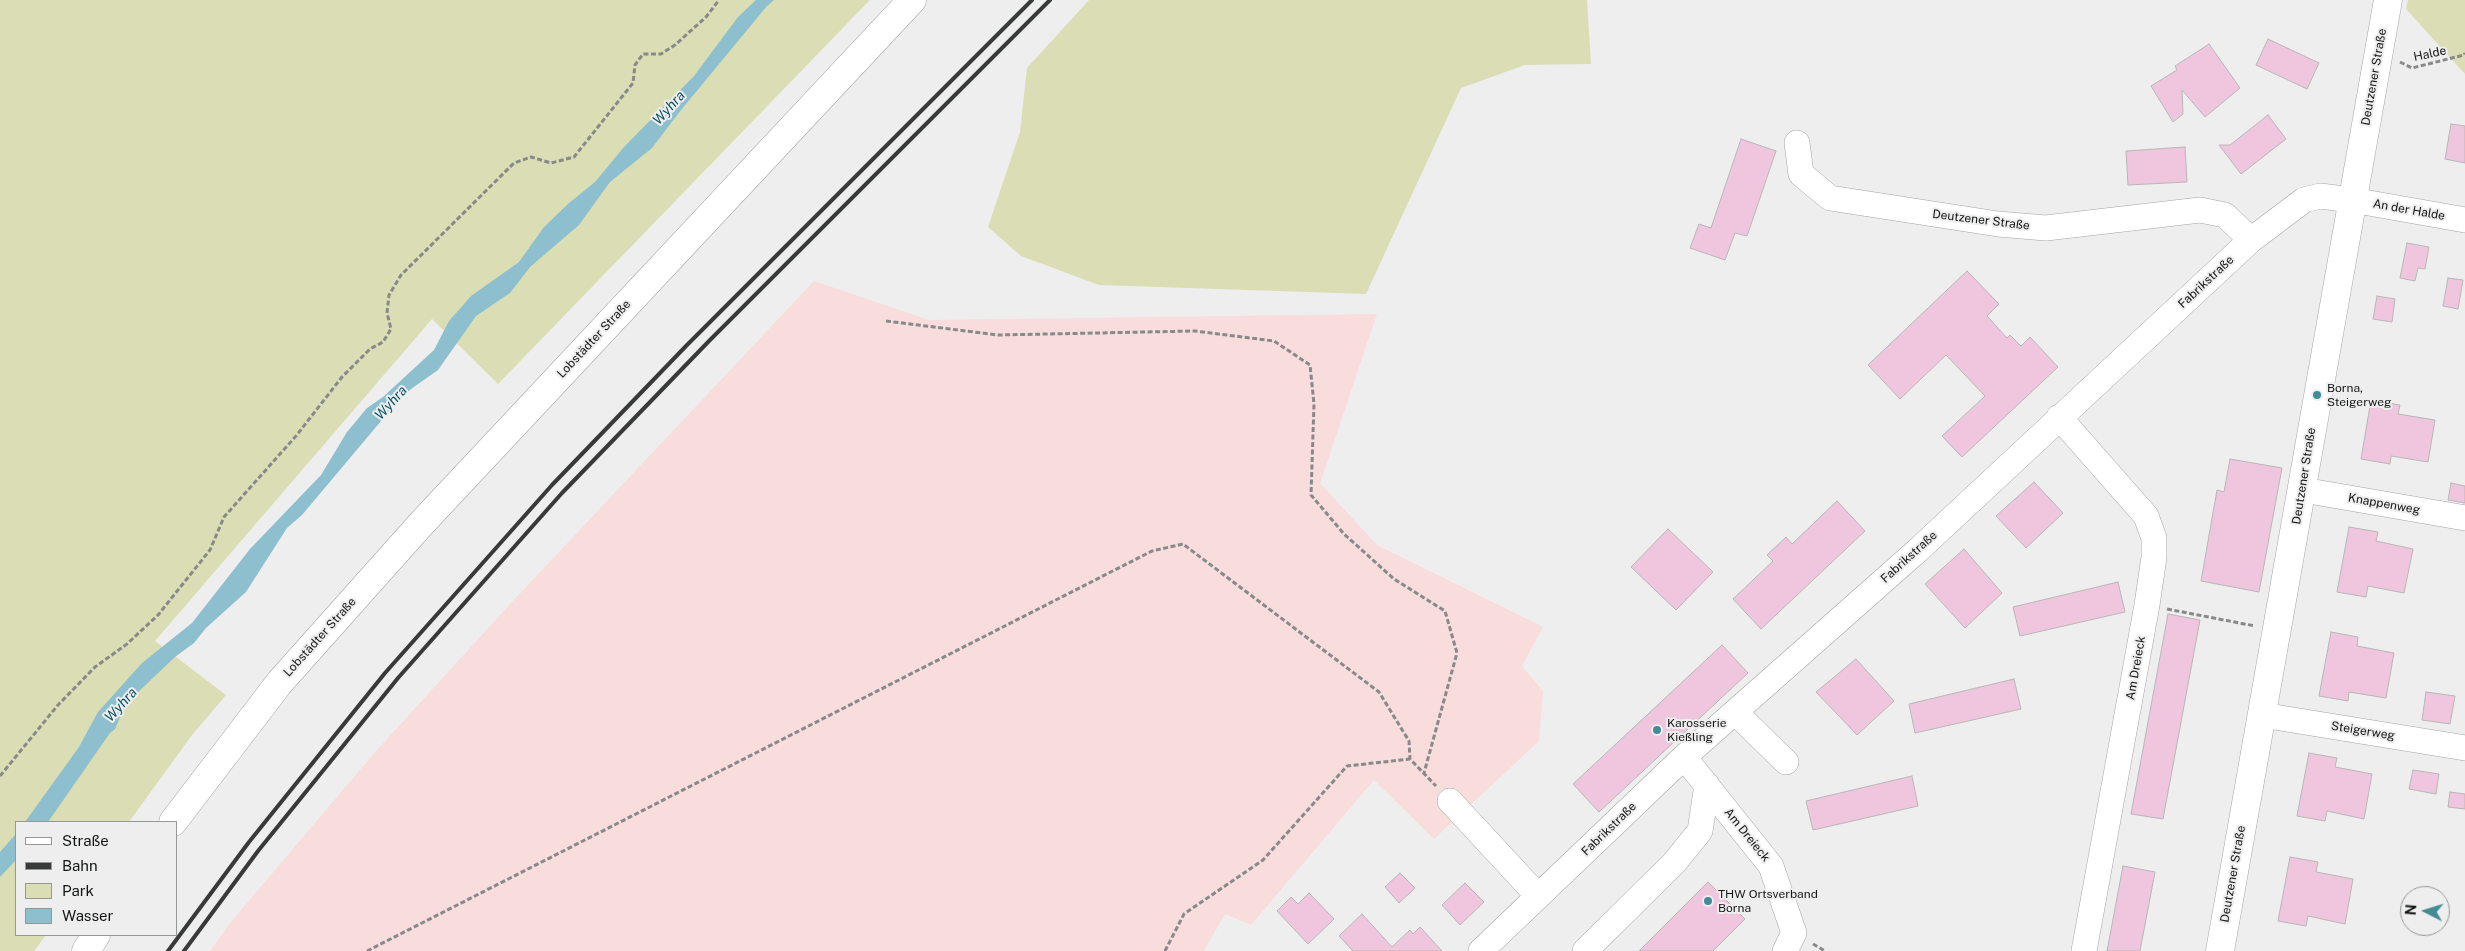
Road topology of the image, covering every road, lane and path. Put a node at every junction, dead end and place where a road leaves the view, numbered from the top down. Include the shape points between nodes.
1 (719, 0) edge
2 (912, 0) edge
3 (2388, 0) edge
4 (2465, 53) edge
5 (2398, 61) dead end
6 (1797, 143) dead end
7 (2352, 200) junction
8 (2465, 220) edge
9 (2251, 240) junction
10 (886, 321) dead end
11 (2059, 417) junction
12 (2303, 490) junction
13 (2465, 518) edge
14 (2147, 605) junction
15 (2277, 630) junction
16 (1735, 712) junction
17 (2262, 714) junction
18 (2465, 748) edge
19 (1684, 757) junction
20 (1410, 759) junction
21 (1786, 762) dead end
22 (1424, 773) junction
23 (0, 776) edge
24 (1706, 785) junction
25 (1450, 801) joint
26 (174, 821) edge
27 (1538, 896) junction
28 (95, 936) edge
29 (86, 951) edge
30 (367, 951) edge
31 (1165, 951) edge
32 (1481, 951) edge
33 (1584, 951) edge
34 (1785, 951) edge
35 (2084, 951) edge
36 (2220, 951) edge

1 - 23 path via 706,17 675,45 661,54 643,54 635,65 632,82 574,157 551,163 531,157 514,163 401,275 389,295 387,314 391,330 383,342 370,349 342,377 296,436 224,517 210,550 158,615 127,644 95,667 58,705
2 - 26 main road, Lobstädter Straße via 421,524 280,682
3 - 7 main road, Deutzener Straße
4 - 5 path, Halde via 2412,68
6 - 9 street, Deutzener Straße via 1801,174 1830,198 1998,224 2046,228 2200,210 2225,215
7 - 8 street, An der Halde
7 - 9 street, Fabrikstraße via 2320,196 2304,200
7 - 12 main road, Deutzener Straße
9 - 11 street, Fabrikstraße
10 - 22 path via 998,336 1195,331 1274,342 1310,365 1314,404 1311,495 1344,534 1394,580 1445,611 1457,653
11 - 14 street, Am Dreieck via 2146,516 2154,538
11 - 16 street, Fabrikstraße via 1917,551
12 - 13 street, Knappenweg
12 - 15 main road, Deutzener Straße
14 - 15 path
14 - 35 street, Am Dreieck
15 - 17 main road, Deutzener Straße
16 - 19 street, Fabrikstraße
16 - 21 street
17 - 18 street, Steigerweg
17 - 36 main road, Deutzener Straße
19 - 24 street, Am Dreieck
19 - 27 street, Fabrikstraße
20 - 22 path
20 - 30 path via 1409,741 1379,692 1183,544 1152,551
20 - 31 path via 1347,766 1263,860 1184,914
22 - 25 path
24 - 33 street via 1700,831 1674,863
24 - 34 street, Am Dreieck via 1771,866 1794,933
25 - 27 street
27 - 32 street, Fabrikstraße
28 - 29 main road

